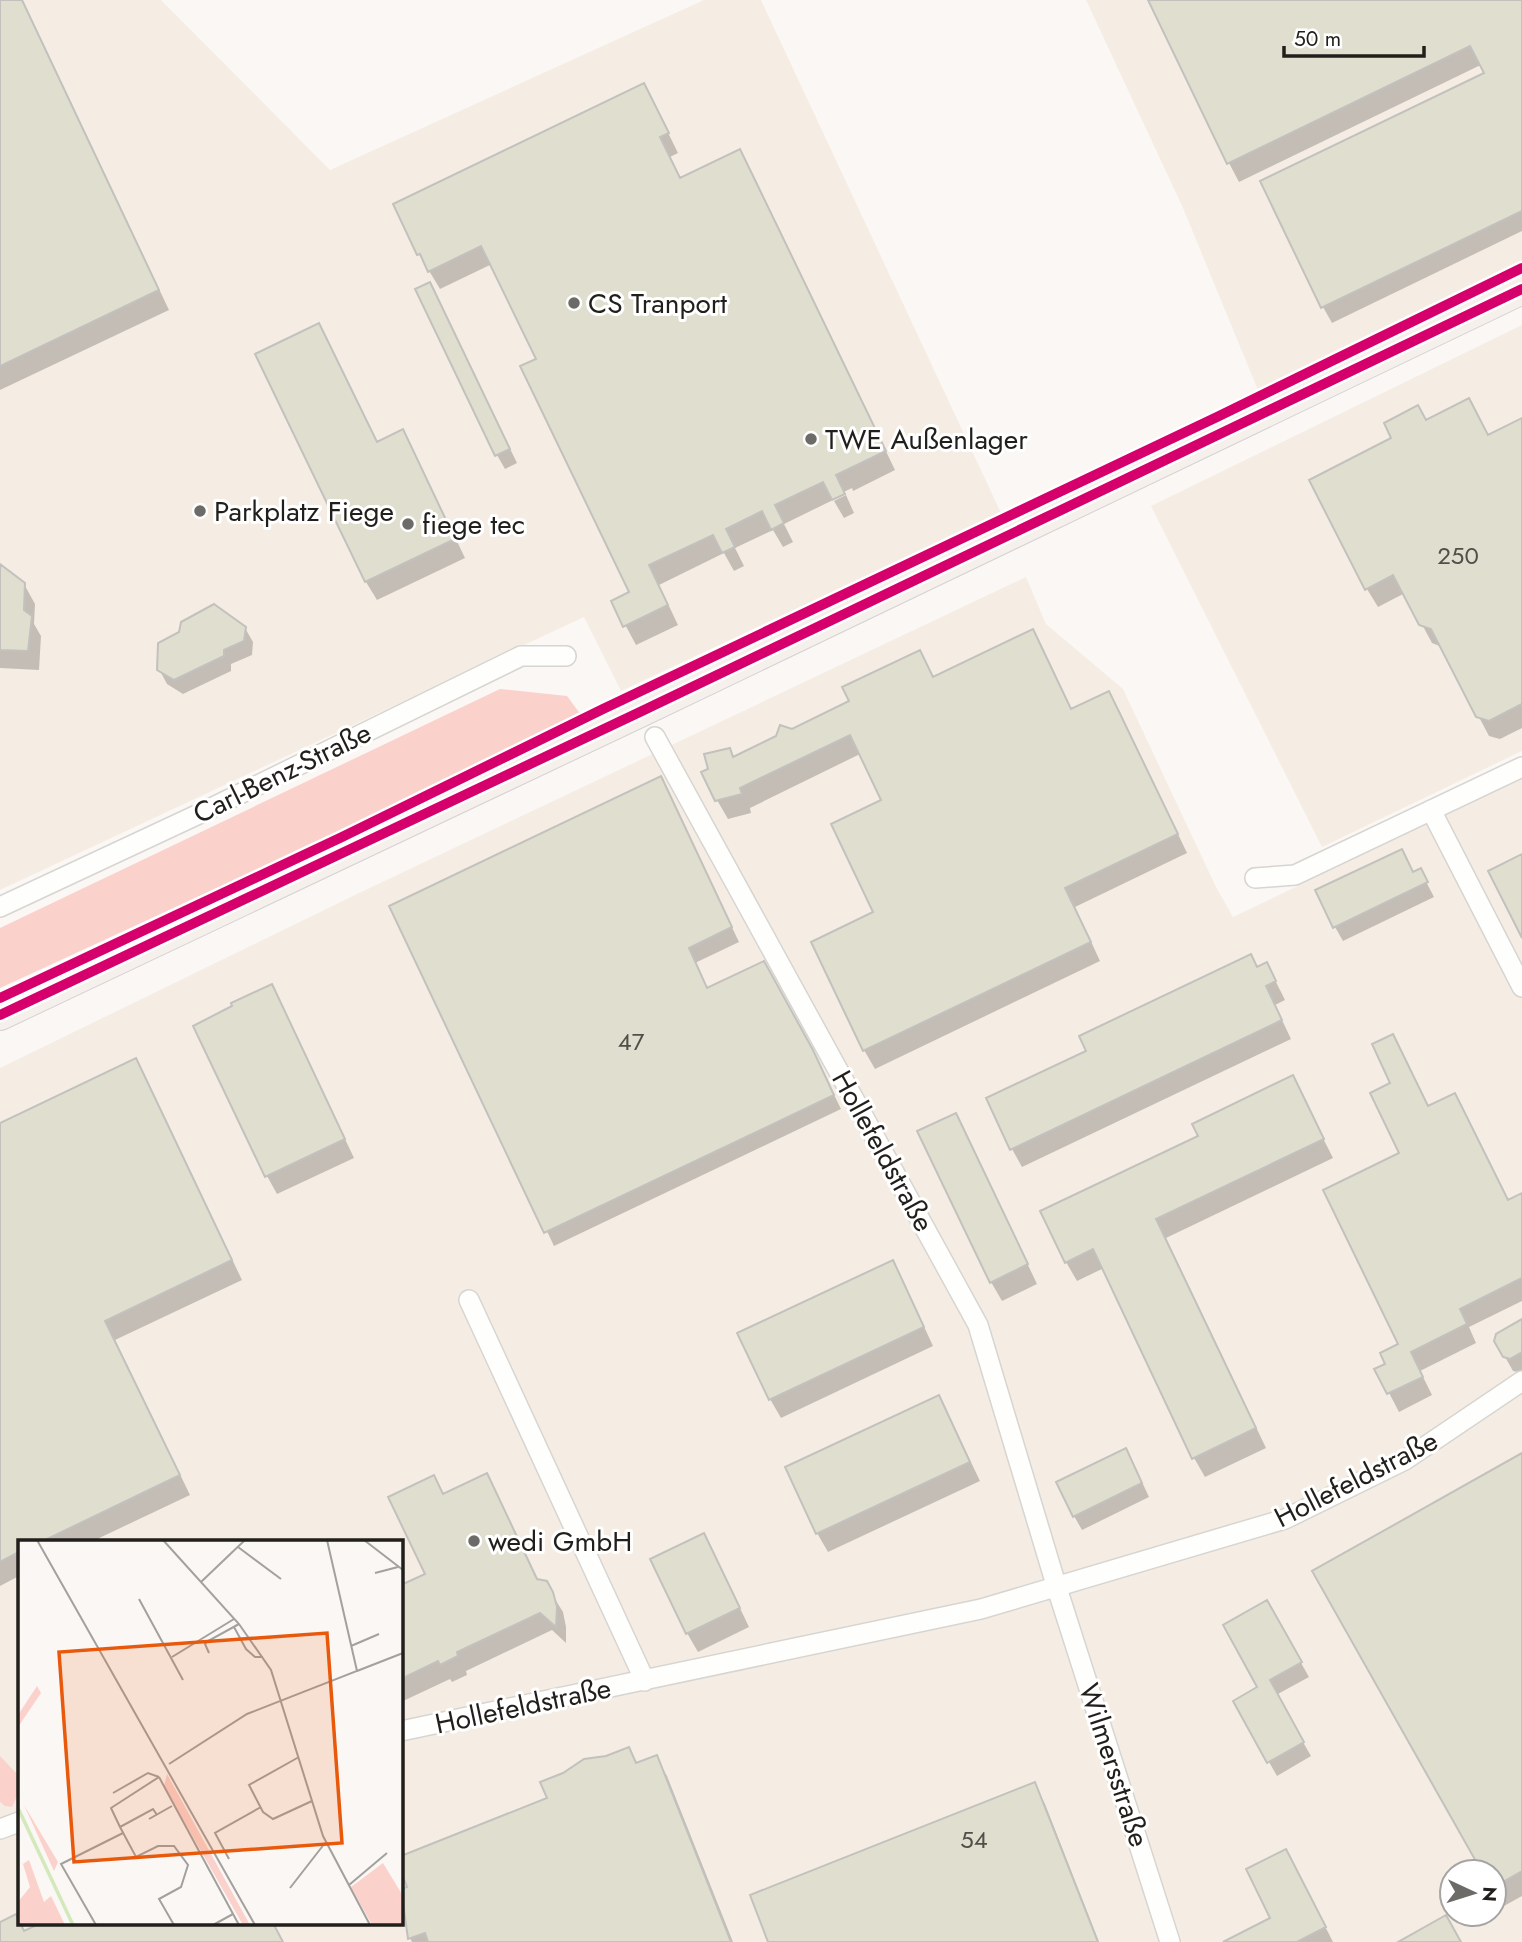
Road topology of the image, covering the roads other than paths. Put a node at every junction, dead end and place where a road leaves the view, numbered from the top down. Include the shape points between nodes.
1 (1522, 289) edge
2 (566, 656) dead end
3 (655, 737) dead end
4 (1522, 767) edge
5 (1431, 810) junction
6 (1255, 878) dead end
7 (0, 907) edge
8 (1522, 987) edge
9 (0, 1015) edge
10 (469, 1300) dead end
11 (1522, 1381) edge
12 (1057, 1588) junction
13 (645, 1681) junction
14 (402, 1731) edge
15 (1170, 1942) edge

1 - 9 main road
2 - 7 street, Carl-Benz-Straße via 521,656
3 - 12 street, Hollefeldstraße via 978,1325
4 - 5 street
5 - 6 street via 1295,875
5 - 8 street
10 - 13 street, Hollefeldstraße
11 - 12 street, Hollefeldstraße via 1405,1460 1285,1519
12 - 13 street, Hollefeldstraße via 981,1609
12 - 15 street, Wilmersstraße
13 - 14 street, Hollefeldstraße

